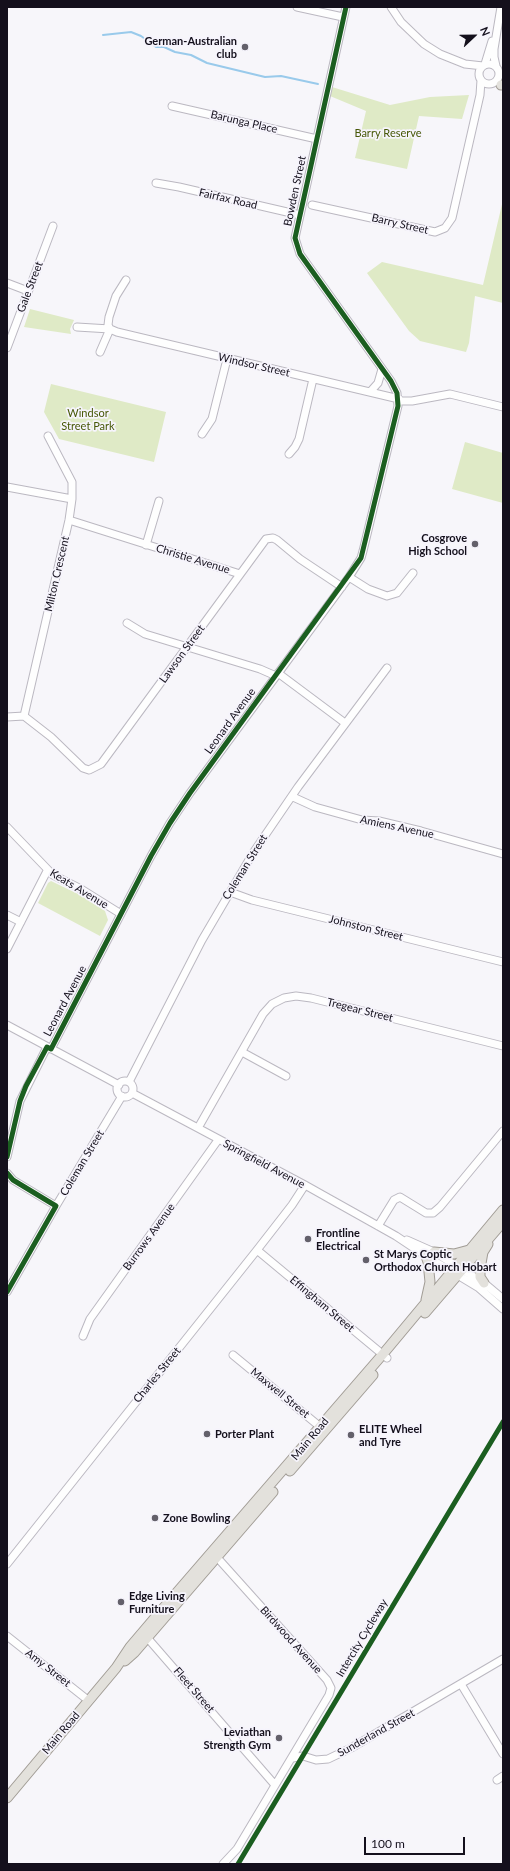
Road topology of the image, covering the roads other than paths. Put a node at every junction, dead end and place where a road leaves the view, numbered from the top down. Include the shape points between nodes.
1 (297, 7) edge
2 (346, 7) edge
3 (391, 7) edge
4 (501, 7) edge
5 (343, 18) junction
6 (497, 25) junction
7 (465, 64) junction
8 (484, 65) junction
9 (496, 66) junction
10 (480, 78) junction
11 (498, 81) edge
12 (480, 95) junction
13 (172, 106) dead end
14 (317, 138) junction
15 (156, 184) dead end
16 (312, 205) dead end
17 (300, 215) junction
18 (53, 226) dead end
19 (126, 280) dead end
20 (7, 283) edge
21 (28, 291) junction
22 (77, 327) dead end
23 (110, 329) junction
24 (7, 348) edge
25 (100, 352) dead end
26 (227, 359) junction
27 (382, 369) junction
28 (313, 379) junction
29 (370, 392) junction
30 (399, 400) junction
31 (503, 407) edge
32 (202, 434) dead end
33 (48, 436) dead end
34 (289, 454) dead end
35 (7, 487) edge
36 (72, 499) junction
37 (159, 502) dead end
38 (69, 520) junction
39 (146, 544) junction
40 (413, 573) dead end
41 (240, 574) junction
42 (349, 577) junction
43 (342, 587) junction
44 (126, 623) dead end
45 (188, 647) junction
46 (387, 668) dead end
47 (277, 674) junction
48 (24, 716) junction
49 (7, 717) edge
50 (345, 723) junction
51 (293, 797) junction
52 (7, 827) edge
53 (503, 854) edge
54 (47, 871) junction
55 (230, 892) junction
56 (121, 914) junction
57 (7, 915) edge
58 (21, 922) junction
59 (7, 949) edge
60 (503, 962) edge
61 (7, 1025) edge
62 (503, 1046) edge
63 (49, 1048) junction
64 (242, 1052) junction
65 (286, 1076) dead end
66 (128, 1082) junction
67 (119, 1085) junction
68 (132, 1093) junction
69 (122, 1096) junction
70 (198, 1128) junction
71 (503, 1131) edge
72 (218, 1140) junction
73 (7, 1157) edge
74 (7, 1173) edge
75 (305, 1185) junction
76 (56, 1206) junction
77 (503, 1210) edge
78 (502, 1223) edge
79 (378, 1226) junction
80 (257, 1250) junction
81 (469, 1250) junction
82 (430, 1254) junction
83 (457, 1271) junction
84 (484, 1283) junction
85 (8, 1287) edge
86 (503, 1299) edge
87 (424, 1305) junction
88 (503, 1309) edge
89 (83, 1336) dead end
90 (233, 1355) dead end
91 (385, 1356) junction
92 (323, 1429) junction
93 (215, 1555) junction
94 (7, 1564) edge
95 (145, 1635) junction
96 (7, 1636) edge
97 (503, 1658) edge
98 (461, 1684) junction
99 (89, 1701) junction
100 (503, 1754) edge
101 (293, 1758) junction
102 (275, 1785) junction
103 (7, 1798) edge
104 (223, 1864) edge

1 - 5 street
2 - 5 street, Bowden Street
3 - 7 street via 400,22 424,44
4 - 6 street
5 - 14 street, Bowden Street
6 - 8 street
6 - 9 street via 494,57
7 - 8 street
7 - 10 street
8 - 9 street
8 - 10 street, Barry Street via 479,71
9 - 11 street
10 - 11 street
10 - 12 street, Barry Street
11 - 12 street, Barry Street
12 - 16 street, Barry Street via 452,218 448,226 442,230 435,232
13 - 14 street, Barunga Place
14 - 17 street, Bowden Street
15 - 17 street, Fairfax Road
17 - 27 street, Bowden Street via 295,238 299,252
18 - 21 street, Gale Street
19 - 23 street via 111,310 108,322
20 - 21 street
21 - 24 street, Gale Street
22 - 23 street, Windsor Street
23 - 25 street
23 - 26 street, Windsor Street
26 - 28 street, Windsor Street
26 - 32 street via 212,419
27 - 29 street via 378,383
27 - 30 street, Bowden Street via 395,387
28 - 29 street, Windsor Street
28 - 34 street via 299,439
29 - 30 street, Windsor Street
30 - 31 street, Windsor Street via 412,401 450,394
30 - 42 street, Leonard Avenue via 361,558
33 - 36 street, Milton Crescent via 72,482
35 - 36 street
36 - 38 street, Milton Crescent
37 - 39 street, Christie Avenue
38 - 39 street, Christie Avenue
38 - 48 street, Milton Crescent
39 - 41 street, Christie Avenue
40 - 42 street via 398,593 388,596 368,589
41 - 43 street, Lawson Street via 263,542 273,538
41 - 45 street, Lawson Street
42 - 43 street, Leonard Avenue
43 - 47 street, Leonard Avenue
44 - 45 street via 145,634
45 - 47 street
45 - 48 street, Lawson Street via 101,764 89,770 77,764 51,737
46 - 50 street, Coleman Street
47 - 50 street
47 - 56 street, Leonard Avenue via 170,823
48 - 49 street
50 - 51 street, Coleman Street
51 - 53 street, Amiens Avenue via 311,806 362,820 379,821 421,831
51 - 55 street, Coleman Street via 258,844
52 - 54 street, Keats Avenue
54 - 56 street, Keats Avenue
54 - 58 street
55 - 60 street, Johnston Street via 252,900
55 - 66 street, Coleman Street
56 - 63 street, Leonard Avenue
57 - 58 street
58 - 59 street
61 - 63 street
62 - 64 street, Tregear Street via 296,996 278,1001 267,1009
63 - 67 street
63 - 73 street, Leonard Avenue via 20,1101
64 - 65 street
64 - 70 street, Tregear Street
66 - 67 street
66 - 68 street via 133,1087
67 - 69 street via 118,1090
68 - 69 street via 126,1097
68 - 70 street, Springfield Avenue
69 - 76 street, Coleman Street
70 - 72 street, Springfield Avenue
71 - 79 street via 433,1213 423,1211 400,1197 394,1200
72 - 75 street, Springfield Avenue
72 - 89 street, Burrows Avenue via 90,1319
74 - 76 street via 13,1180
75 - 79 street, Springfield Avenue
75 - 80 street, Charles Street
76 - 85 street, Coleman Street
77 - 81 main road, Main Road
78 - 83 main road, Main Road
78 - 84 main road via 483,1252 480,1274
79 - 82 street, Springfield Avenue
80 - 91 street, Effingham Street
80 - 94 street, Charles Street
81 - 82 main road via 454,1254
81 - 83 main road, Main Road
82 - 83 street, Springfield Avenue
82 - 87 main road via 430,1282
83 - 84 street
83 - 87 main road, Main Road
83 - 88 street
83 - 91 main road, Main Road
84 - 86 street
87 - 91 main road, Main Road
90 - 92 street, Maxwell Street
91 - 92 main road, Main Road
92 - 93 main road, Main Road
93 - 95 main road, Main Road
93 - 101 street, Birdwood Avenue via 327,1680 331,1688
95 - 99 main road, Main Road
95 - 102 street, Fleet Street
96 - 99 street, Amy Street
97 - 98 street, Sunderland Street
98 - 100 street
98 - 101 street, Sunderland Street via 328,1759 316,1760 303,1756
99 - 103 main road, Main Road
101 - 102 street
102 - 104 street via 237,1850

